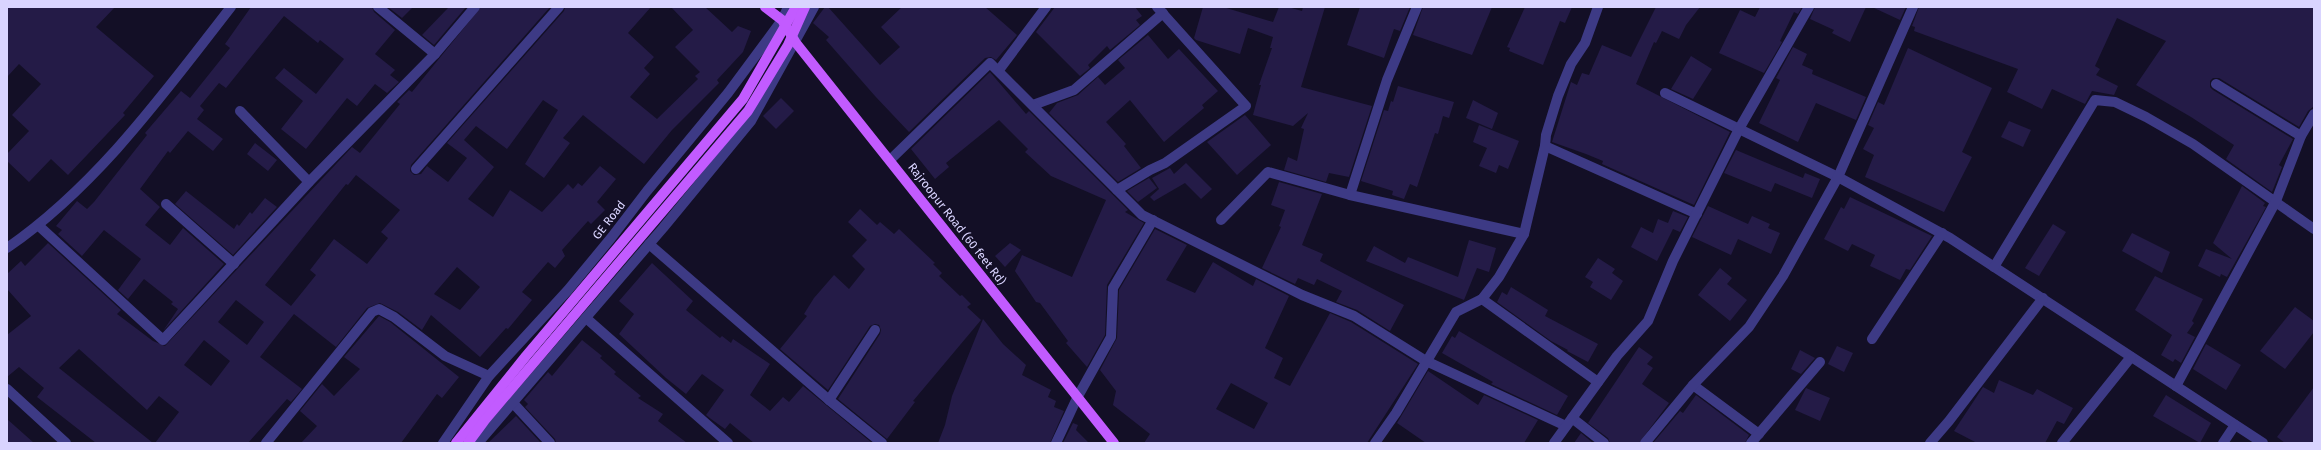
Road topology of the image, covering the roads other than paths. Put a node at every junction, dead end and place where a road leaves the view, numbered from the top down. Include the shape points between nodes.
1 (231, 7) edge
2 (378, 7) edge
3 (475, 7) edge
4 (559, 7) edge
5 (765, 7) edge
6 (788, 7) edge
7 (796, 7) edge
8 (805, 7) edge
9 (814, 7) edge
10 (1046, 7) edge
11 (1417, 7) edge
12 (1598, 7) edge
13 (1809, 7) edge
14 (1913, 7) edge
15 (1160, 10) edge
16 (782, 20) junction
17 (796, 43) junction
18 (434, 54) junction
19 (999, 70) junction
20 (2216, 84) dead end
21 (1665, 94) dead end
22 (1033, 105) junction
23 (240, 111) dead end
24 (2314, 114) edge
25 (1739, 129) junction
26 (2301, 136) junction
27 (1545, 146) junction
28 (890, 160) junction
29 (416, 169) dead end
30 (1838, 177) junction
31 (310, 182) junction
32 (1117, 190) junction
33 (1350, 195) junction
34 (2276, 201) junction
35 (166, 204) dead end
36 (1697, 214) junction
37 (1153, 220) junction
38 (1221, 220) dead end
39 (39, 226) junction
40 (2314, 229) edge
41 (1942, 233) junction
42 (1524, 234) junction
43 (649, 244) junction
44 (7, 248) edge
45 (234, 264) junction
46 (1994, 267) junction
47 (2043, 298) junction
48 (1482, 299) junction
49 (586, 318) junction
50 (875, 330) dead end
51 (1872, 339) dead end
52 (2130, 357) junction
53 (1426, 361) junction
54 (1820, 362) dead end
55 (490, 376) junction
56 (1598, 382) junction
57 (1693, 385) junction
58 (2176, 386) junction
59 (7, 389) edge
60 (1077, 398) junction
61 (829, 400) junction
62 (513, 403) junction
63 (1569, 422) junction
64 (2235, 425) junction
65 (1759, 434) junction
66 (66, 443) edge
67 (266, 443) edge
68 (443, 443) edge
69 (456, 443) edge
70 (468, 443) edge
71 (478, 443) edge
72 (550, 443) edge
73 (728, 443) edge
74 (882, 443) edge
75 (1056, 443) edge
76 (1114, 443) edge
77 (1376, 443) edge
78 (1554, 443) edge
79 (1604, 443) edge
80 (1645, 443) edge
81 (1751, 443) edge
82 (1930, 443) edge
83 (2062, 443) edge
84 (2223, 443) edge
85 (2263, 443) edge

1 - 39 street via 158,100 85,183
2 - 18 street
3 - 18 street
4 - 29 street
5 - 16 main road
6 - 16 street, GE Road
7 - 69 main road via 743,99
8 - 70 main road via 788,45 748,111
9 - 17 street
10 - 19 street
11 - 33 street via 1387,80
12 - 27 street via 1585,43 1571,64 1558,96
13 - 25 street
14 - 30 street
15 - 22 street via 1074,90
15 - 32 street via 1246,106 1165,163
16 - 17 main road, Rajroopur Road (60 feet Rd)
16 - 55 street, GE Road via 728,93 647,191 612,238
17 - 28 main road, Rajroopur Road (60 feet Rd)
17 - 43 street via 751,121
18 - 31 street
19 - 22 street
19 - 28 street via 990,63
20 - 26 street
21 - 25 street
22 - 32 street
23 - 31 street
24 - 26 street
25 - 30 street
25 - 36 street
26 - 34 street
27 - 36 street
27 - 42 street
28 - 60 main road, Rajroopur Road (60 feet Rd)
30 - 41 street
30 - 57 street via 1784,276 1749,327
31 - 45 street
32 - 37 street via 1142,215
33 - 38 street via 1268,172
33 - 42 street
34 - 40 street
34 - 46 street via 2193,144 2146,117 2115,102 2095,100
34 - 58 street
35 - 45 street
36 - 56 street via 1673,261 1648,321
37 - 53 street via 1302,295 1354,316
37 - 60 street via 1113,288 1111,337
39 - 44 street
39 - 45 street via 163,340
41 - 46 street
41 - 51 street
42 - 48 street via 1499,277
43 - 49 street
43 - 61 street
46 - 47 street
47 - 52 street
47 - 82 street via 1950,421
48 - 53 street via 1456,312
48 - 56 street
49 - 62 street
49 - 73 street
50 - 61 street
52 - 58 street
52 - 83 street
53 - 63 street
53 - 77 street
54 - 65 street
55 - 67 street via 445,356 394,317 379,309 372,312
55 - 68 street, GE Road
56 - 63 street
57 - 65 street
57 - 80 street
58 - 64 street
59 - 66 street
60 - 75 street
60 - 76 main road, Rajroopur Road (60 feet Rd)
61 - 74 street
62 - 71 street
62 - 72 street
63 - 78 street
63 - 79 street
64 - 84 street
64 - 85 street
65 - 81 street

